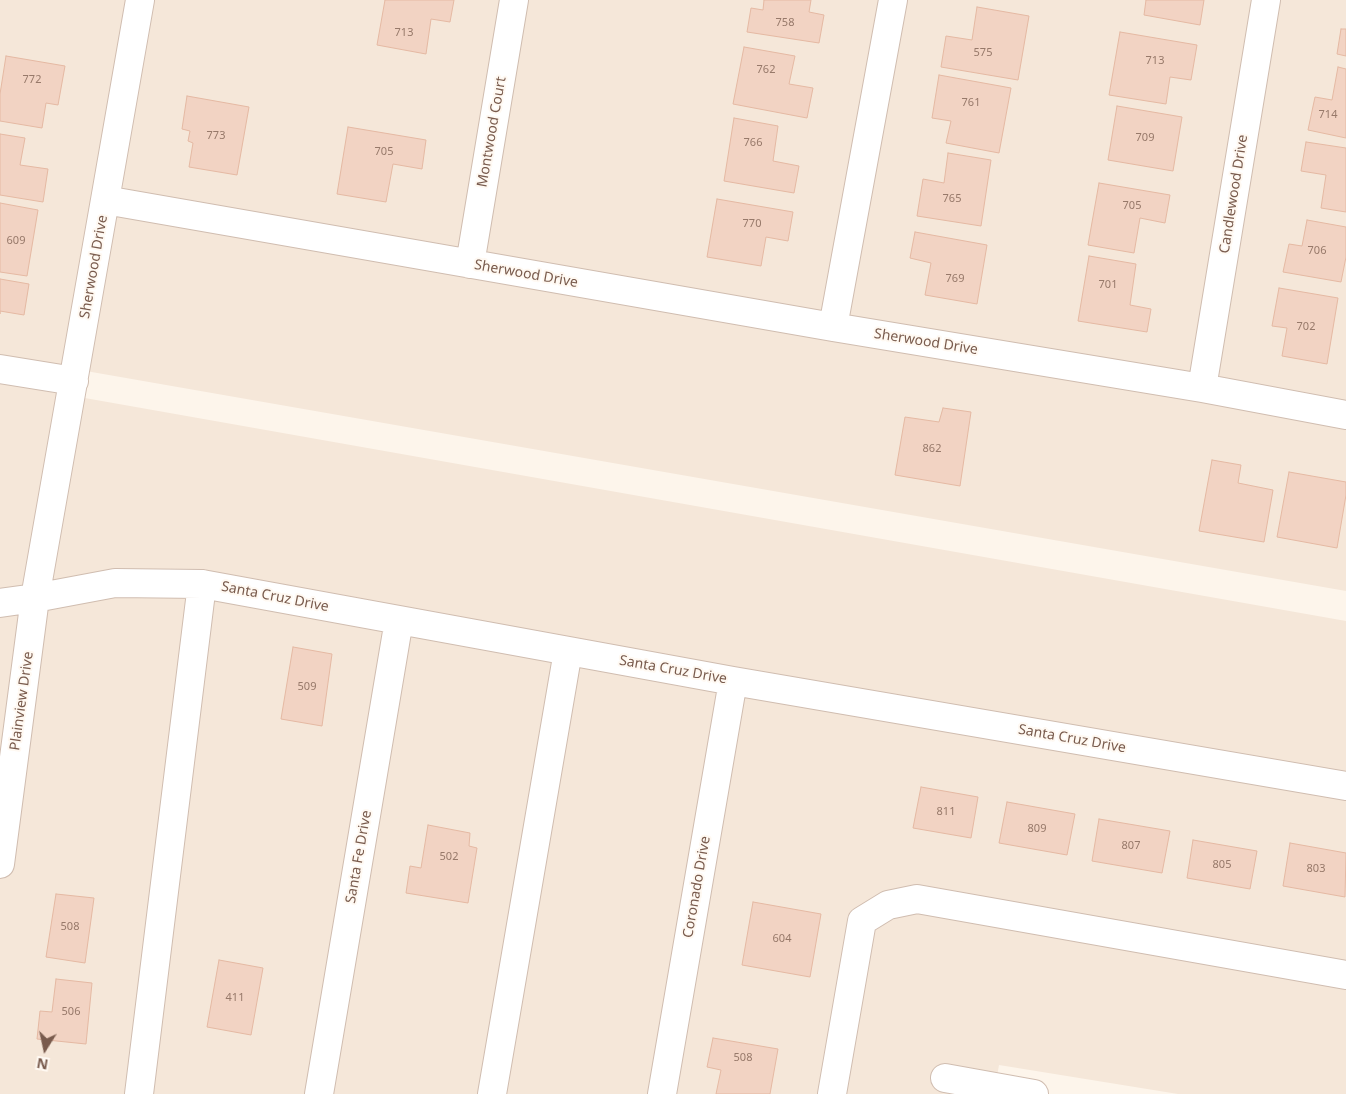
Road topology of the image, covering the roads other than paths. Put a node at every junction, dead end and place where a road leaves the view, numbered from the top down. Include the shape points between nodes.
1 (140, 0) edge
2 (514, 0) edge
3 (893, 0) edge
4 (1266, 0) edge
5 (106, 200) junction
6 (470, 264) junction
7 (833, 327) junction
8 (0, 369) edge
9 (74, 381) junction
10 (1202, 388) junction
11 (1346, 415) edge
12 (202, 584) junction
13 (35, 598) junction
14 (0, 603) edge
15 (398, 620) junction
16 (568, 651) junction
17 (733, 680) junction
18 (1346, 786) edge
19 (0, 864) edge
20 (1346, 975) edge
21 (945, 1078) dead end
22 (139, 1094) edge
23 (319, 1094) edge
24 (492, 1094) edge
25 (662, 1094) edge
26 (832, 1094) edge
27 (1034, 1094) edge

1 - 5 street
2 - 6 street, Montwood Court
3 - 7 street
4 - 10 street, Candlewood Drive
5 - 6 street, Sherwood Drive
5 - 9 street, Sherwood Drive
6 - 7 street, Sherwood Drive
7 - 10 street, Sherwood Drive
8 - 9 street
9 - 13 street, Sherwood Drive
10 - 11 street, Sherwood Drive
12 - 13 street, Santa Cruz Drive via 115,583
12 - 15 street, Santa Cruz Drive
12 - 22 street
13 - 14 street, Santa Cruz Drive
13 - 19 street, Plainview Drive
15 - 16 street, Santa Cruz Drive
15 - 23 street, Santa Fe Drive
16 - 17 street, Santa Cruz Drive
16 - 24 street
17 - 18 street, Santa Cruz Drive
17 - 25 street, Coronado Drive
20 - 26 street via 917,899 888,905 862,921
21 - 27 street

